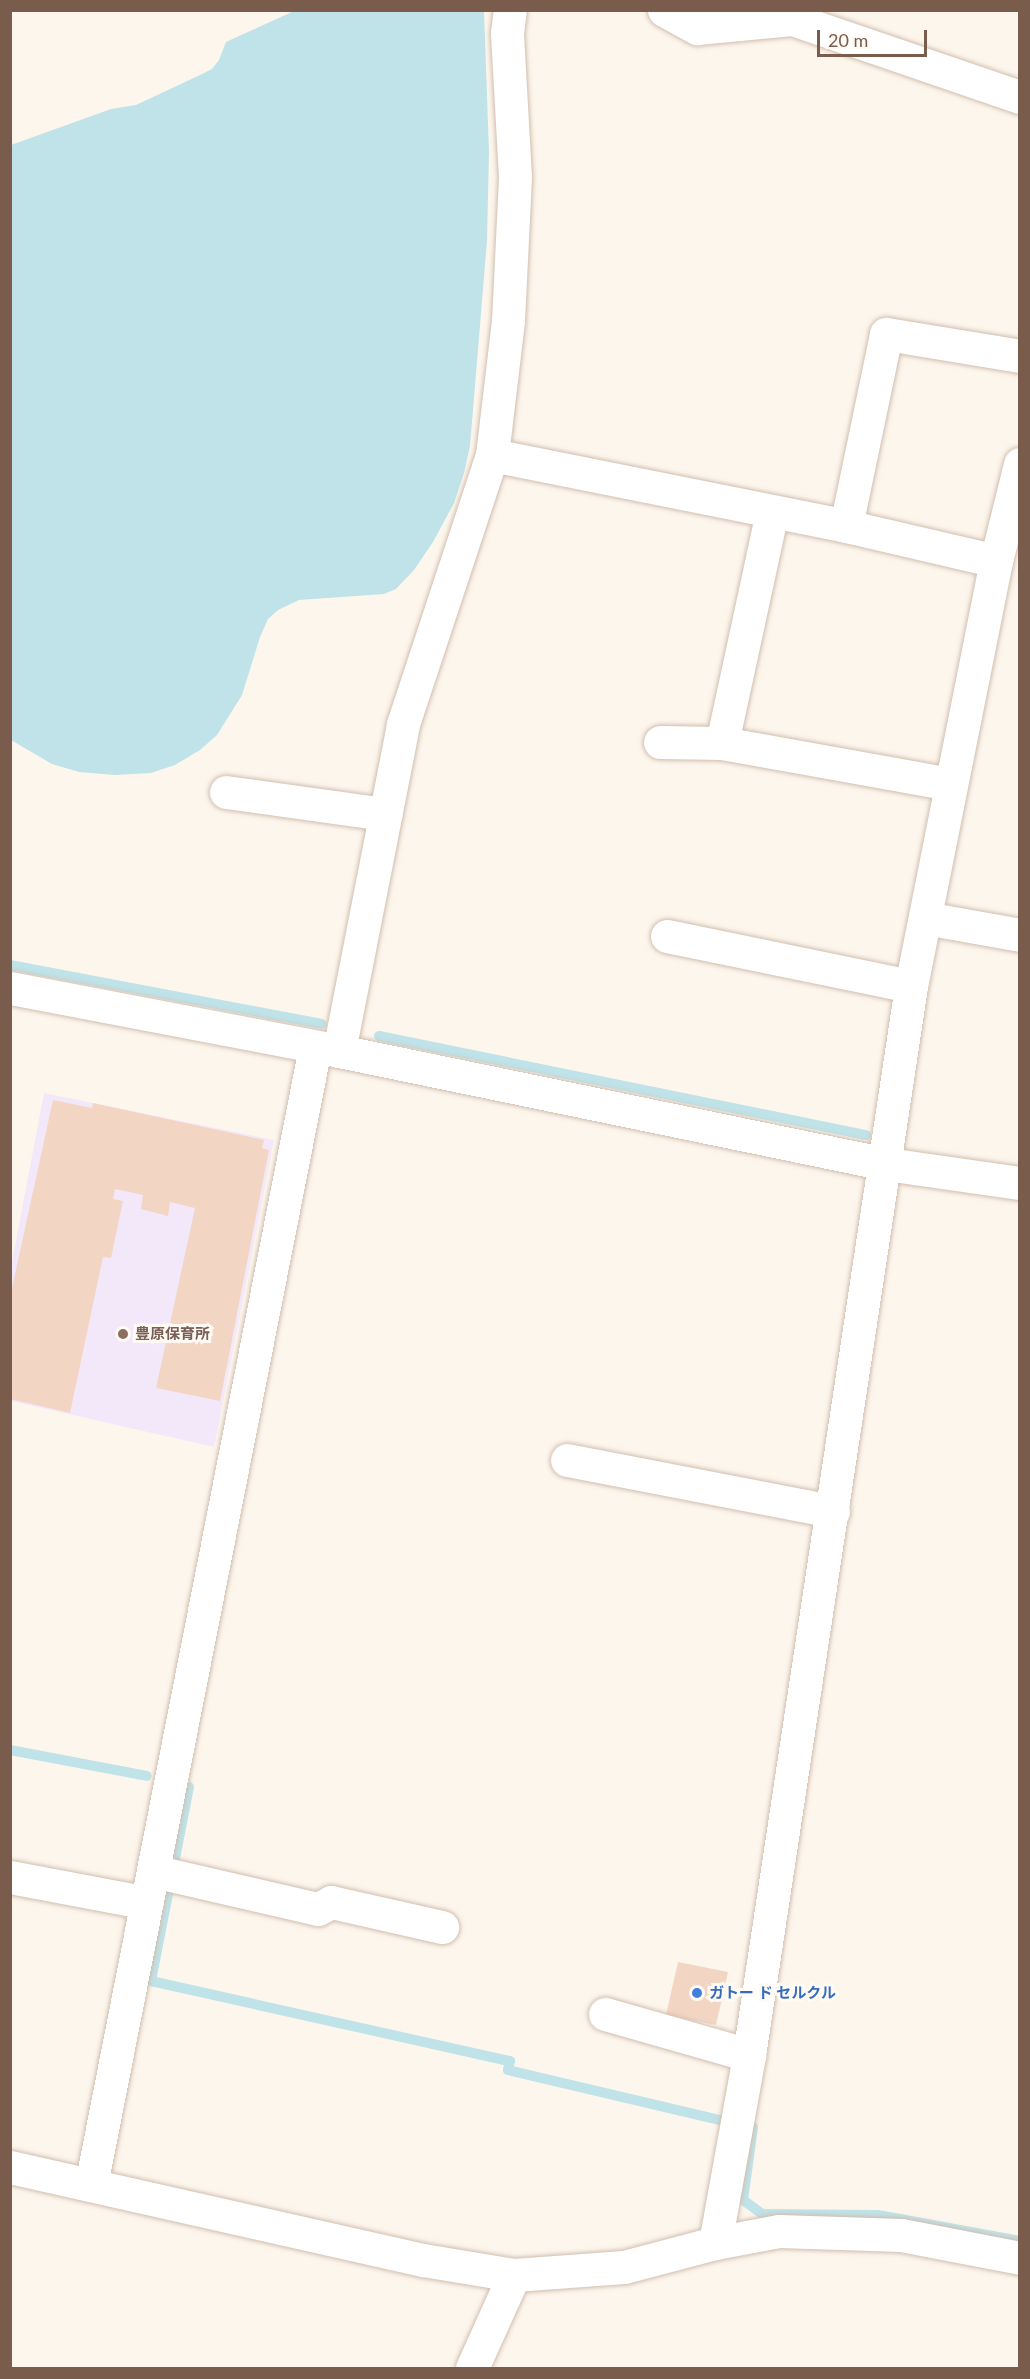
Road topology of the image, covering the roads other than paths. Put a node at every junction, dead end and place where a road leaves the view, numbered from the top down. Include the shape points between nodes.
1 (510, 10) edge
2 (664, 10) edge
3 (1020, 97) edge
4 (1020, 356) edge
5 (492, 455) junction
6 (1020, 464) edge
7 (772, 512) junction
8 (846, 526) junction
9 (996, 561) junction
10 (660, 742) dead end
11 (722, 743) junction
12 (950, 784) junction
13 (226, 792) dead end
14 (385, 814) junction
15 (925, 918) junction
16 (1020, 935) edge
17 (667, 936) dead end
18 (911, 986) junction
19 (10, 988) edge
20 (327, 1049) junction
21 (886, 1164) junction
22 (1020, 1183) edge
23 (567, 1460) dead end
24 (833, 1511) junction
25 (166, 1874) junction
26 (10, 1877) edge
27 (147, 1903) junction
28 (442, 1927) dead end
29 (605, 2014) dead end
30 (749, 2055) junction
31 (10, 2167) edge
32 (91, 2185) junction
33 (715, 2243) junction
34 (1020, 2258) edge
35 (514, 2275) junction
36 (472, 2368) edge

1 - 5 street via 507,33 515,177 508,321
2 - 3 street via 697,28 792,19
4 - 8 street via 886,334
5 - 7 street
5 - 14 street via 403,724
6 - 9 street
7 - 8 street
7 - 11 street
8 - 9 street
9 - 12 street
10 - 11 street
11 - 12 street
12 - 15 street
13 - 14 street
14 - 20 street
15 - 16 street
15 - 18 street
17 - 18 street
18 - 21 street
19 - 20 street
20 - 21 street
20 - 25 street
21 - 22 street
21 - 24 street
23 - 24 street
24 - 30 street
25 - 27 street
25 - 28 street via 318,1909 331,1902
26 - 27 street
27 - 32 street
29 - 30 street
30 - 33 street
31 - 32 street
32 - 35 street via 423,2260
33 - 34 street via 779,2231 902,2235
33 - 35 street via 624,2267
35 - 36 street

